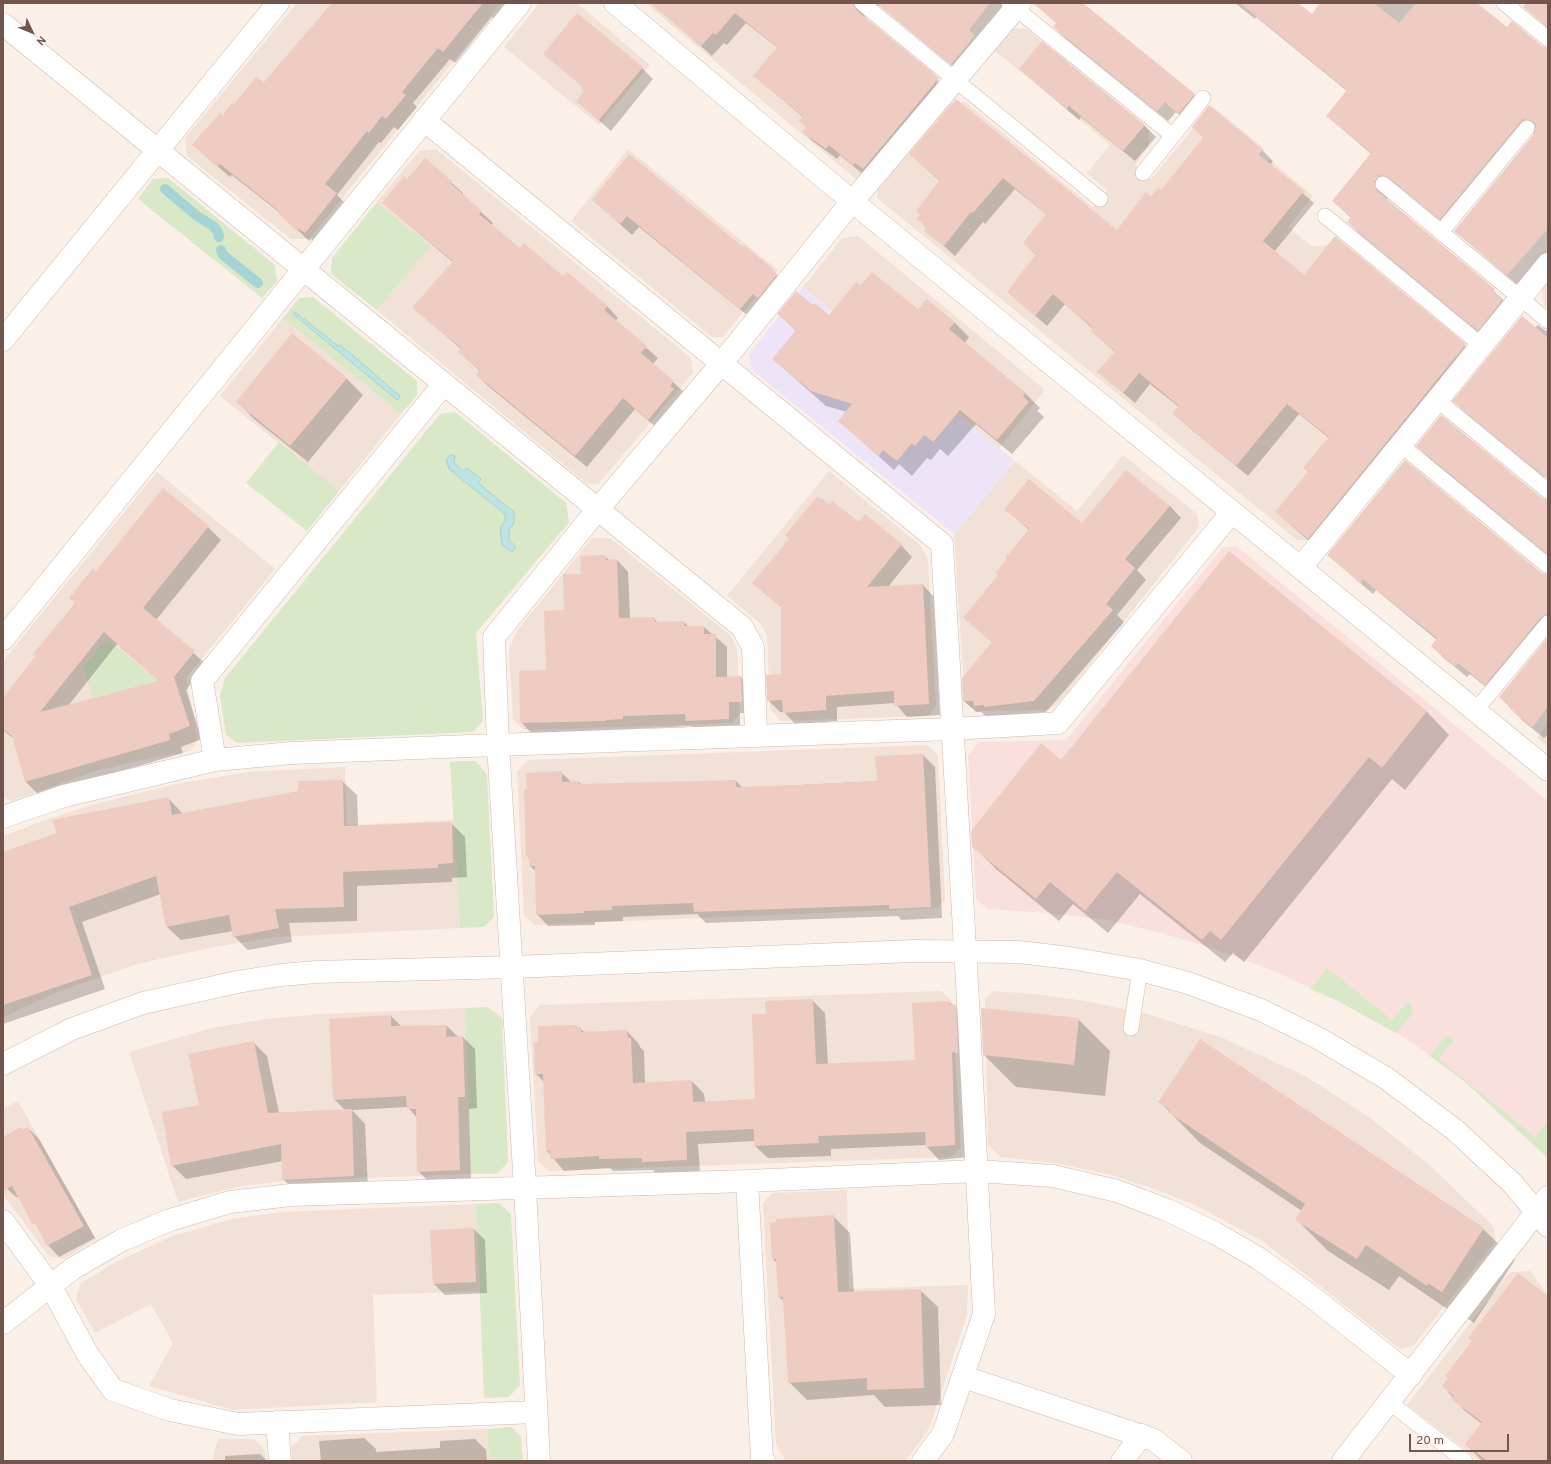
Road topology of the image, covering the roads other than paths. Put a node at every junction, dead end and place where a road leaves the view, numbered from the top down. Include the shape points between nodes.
1 (278, 3) edge
2 (520, 3) edge
3 (615, 3) edge
4 (862, 3) edge
5 (1504, 3) edge
6 (1015, 5) edge
7 (5, 30) edge
8 (1548, 39) edge
9 (956, 80) junction
10 (1203, 98) dead end
11 (424, 120) junction
12 (1527, 128) dead end
13 (1172, 135) junction
14 (157, 150) junction
15 (1143, 172) dead end
16 (1383, 184) dead end
17 (1100, 199) dead end
18 (853, 202) junction
19 (1325, 216) dead end
20 (1441, 232) junction
21 (1548, 264) edge
22 (303, 268) junction
23 (1520, 298) junction
24 (1548, 321) edge
25 (3, 340) edge
26 (1482, 345) junction
27 (721, 364) junction
28 (444, 384) junction
29 (1437, 400) junction
30 (1401, 445) junction
31 (1548, 491) edge
32 (598, 509) junction
33 (1232, 512) junction
34 (1548, 566) edge
35 (1301, 567) junction
36 (1548, 623) edge
37 (3, 639) edge
38 (1475, 711) junction
39 (952, 729) junction
40 (756, 735) junction
41 (498, 744) junction
42 (215, 760) junction
43 (1548, 770) edge
44 (3, 817) edge
45 (965, 950) junction
46 (512, 967) junction
47 (1140, 970) junction
48 (1131, 1028) dead end
49 (3, 1064) edge
50 (977, 1171) junction
51 (747, 1181) junction
52 (525, 1188) junction
53 (1544, 1212) edge
54 (3, 1221) edge
55 (50, 1286) junction
56 (3, 1323) edge
57 (1411, 1375) junction
58 (964, 1377) junction
59 (1389, 1402) junction
60 (536, 1412) junction
61 (277, 1422) junction
62 (1142, 1436) junction
63 (280, 1461) edge
64 (539, 1461) edge
65 (764, 1461) edge
66 (923, 1461) edge
67 (1122, 1461) edge
68 (1181, 1461) edge
69 (1343, 1461) edge
70 (1465, 1461) edge

1 - 14 street
2 - 11 street
3 - 18 street
4 - 9 lane
5 - 8 lane
6 - 9 street
6 - 13 lane
7 - 14 street
9 - 17 lane
9 - 18 street
10 - 13 lane
11 - 22 street
11 - 27 street
12 - 20 lane
13 - 15 lane
14 - 22 street
14 - 25 street
16 - 20 lane
18 - 27 street
18 - 33 street
19 - 26 lane
20 - 23 lane
21 - 23 street
22 - 28 street
22 - 37 street
23 - 24 lane
23 - 26 street
26 - 29 street
27 - 32 street
27 - 39 street via 942,544
28 - 32 street
28 - 42 street via 202,682
29 - 30 street
29 - 31 lane
30 - 34 lane
30 - 35 street
32 - 40 street via 742,627 753,647
32 - 41 street via 494,636
33 - 35 street
33 - 39 street via 1058,723
35 - 38 street
36 - 38 lane
38 - 43 street
39 - 40 street
39 - 45 street
40 - 41 street
41 - 42 street
41 - 46 street
42 - 44 street via 64,796
45 - 46 street
45 - 47 street via 1033,954
45 - 50 street
46 - 49 street via 316,972 237,982 143,1003 72,1029
46 - 52 street
47 - 48 lane
47 - 53 street via 1261,1010 1344,1052 1386,1078 1455,1130
50 - 51 street
50 - 57 street via 1053,1176 1117,1191 1167,1210 1258,1258
50 - 58 street via 984,1314
51 - 52 street
51 - 65 street
52 - 55 street via 291,1196 230,1202 170,1220 122,1240 72,1269
52 - 60 street
53 - 57 street
54 - 55 street
55 - 56 street
55 - 61 street via 88,1355 113,1390 170,1410 238,1424
57 - 59 street
58 - 62 street
58 - 66 street via 943,1434
59 - 69 street
59 - 70 lane
60 - 61 street
60 - 64 street
61 - 63 street
62 - 67 street
62 - 68 street via 1154,1440

